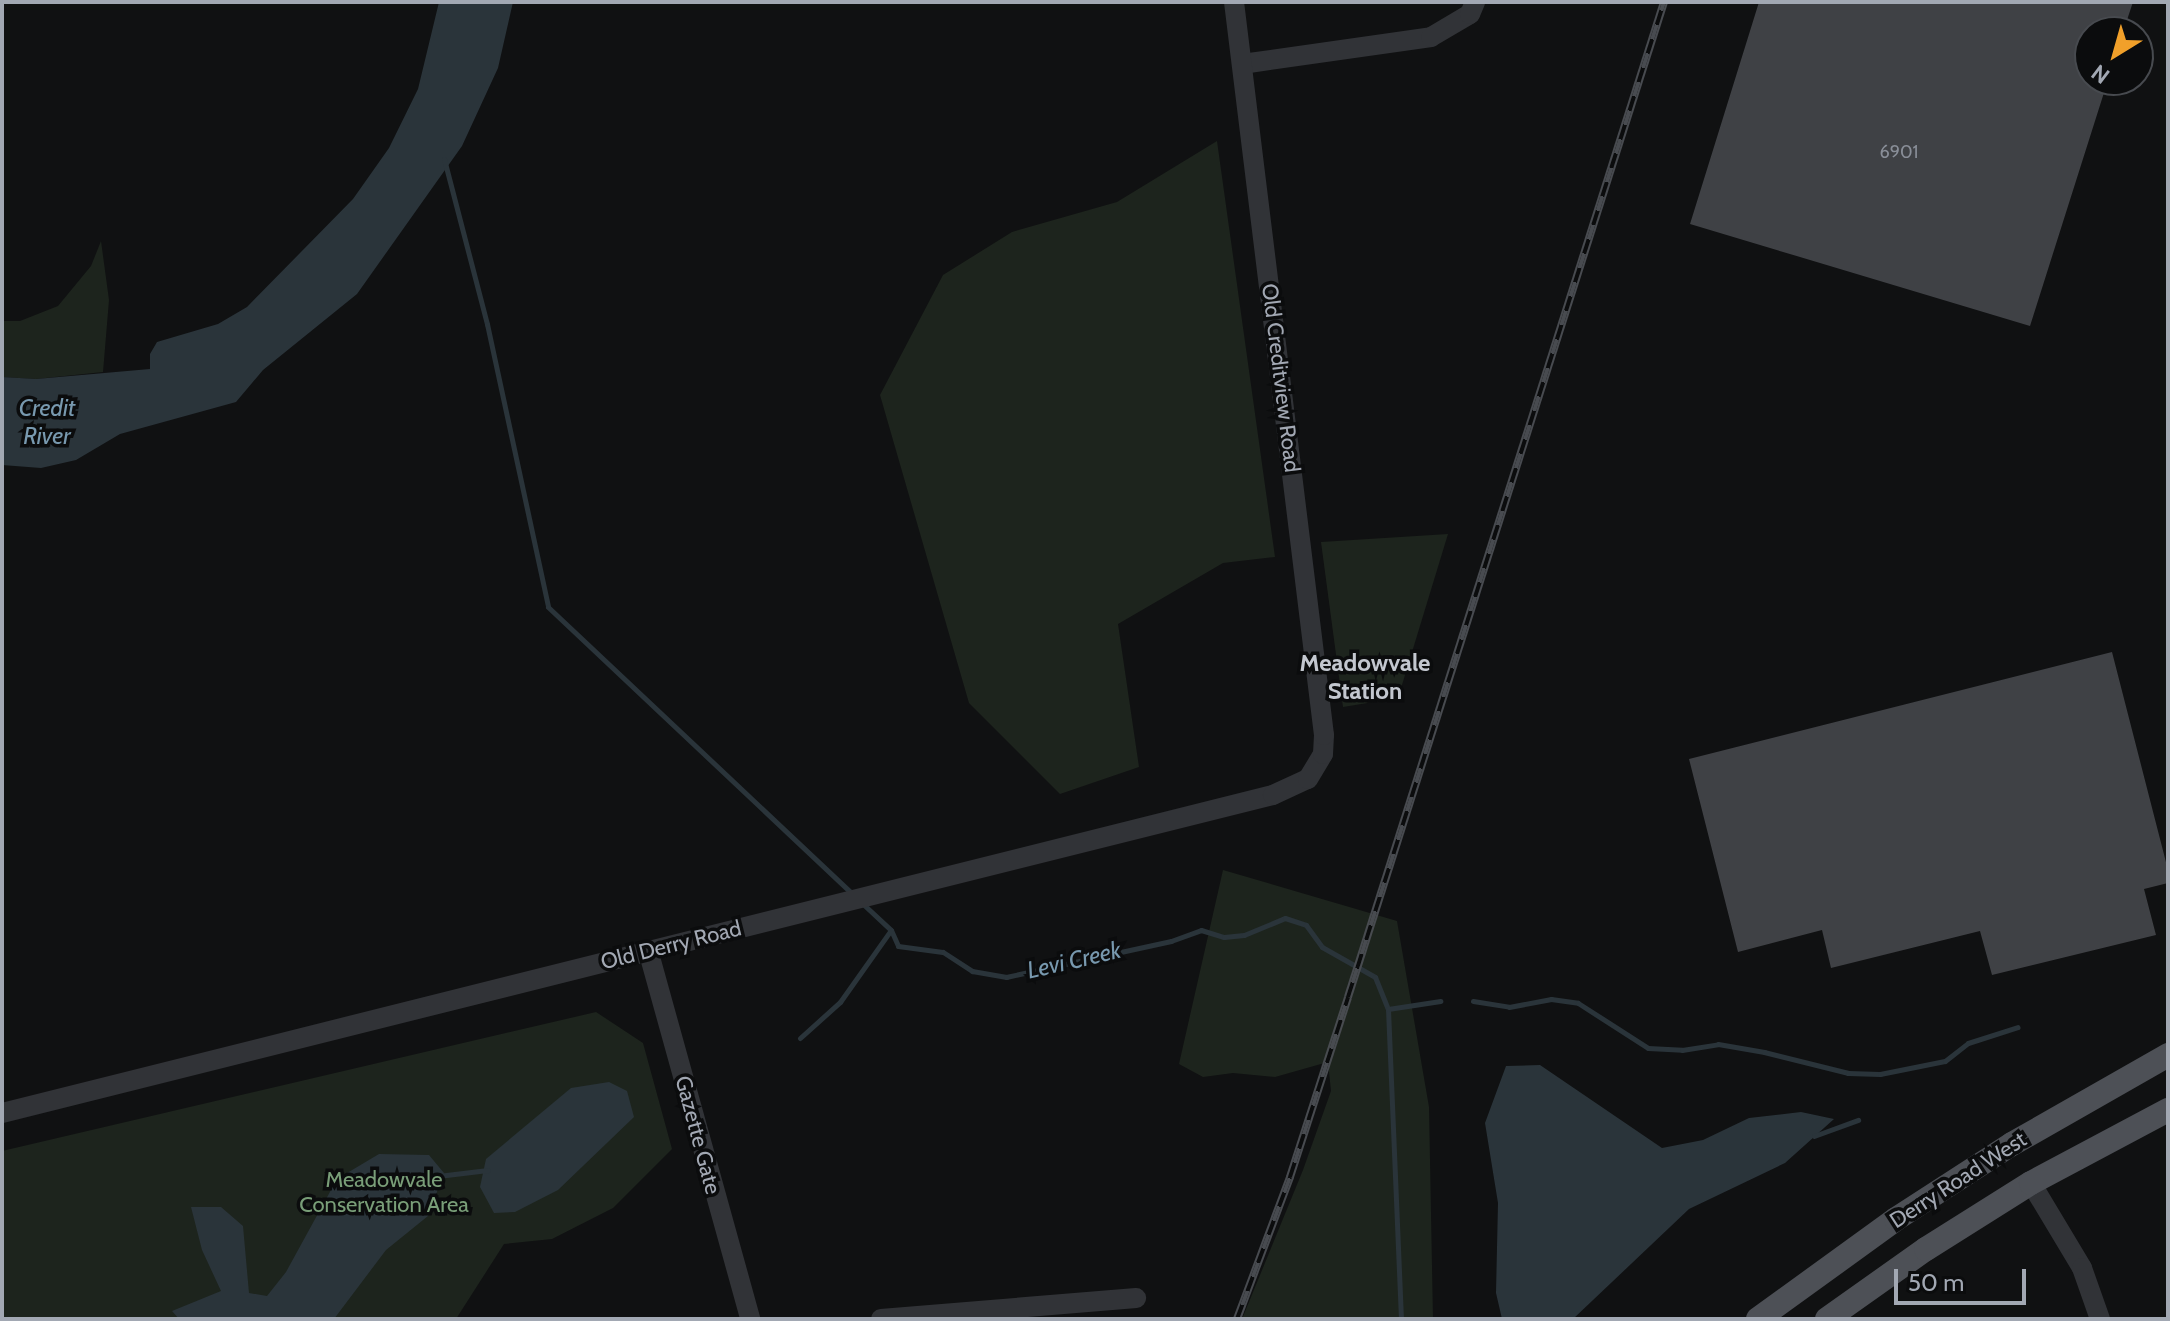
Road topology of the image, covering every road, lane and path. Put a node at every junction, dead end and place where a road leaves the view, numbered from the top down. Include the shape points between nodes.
1 (1234, 2) edge
2 (1475, 2) edge
3 (1242, 64) junction
4 (1323, 754) joint
5 (648, 950) junction
6 (2168, 1055) edge
7 (2168, 1110) edge
8 (2, 1113) edge
9 (2031, 1183) junction
10 (1136, 1298) dead end
11 (890, 1318) edge
12 (750, 1319) edge
13 (1758, 1319) edge
14 (1827, 1319) edge
15 (2100, 1319) edge

1 - 3 street, Old Creditview Road
2 - 3 street via 1470,14 1431,37
3 - 4 street, Old Creditview Road
4 - 5 street, Old Derry Road via 1308,779 1273,795
5 - 8 street, Old Derry Road
5 - 12 street, Gazette Gate
6 - 13 main road, Derry Road West via 1973,1169
7 - 9 main road, Derry Road West
9 - 14 main road, Derry Road West
9 - 15 street via 2082,1268
10 - 11 street

